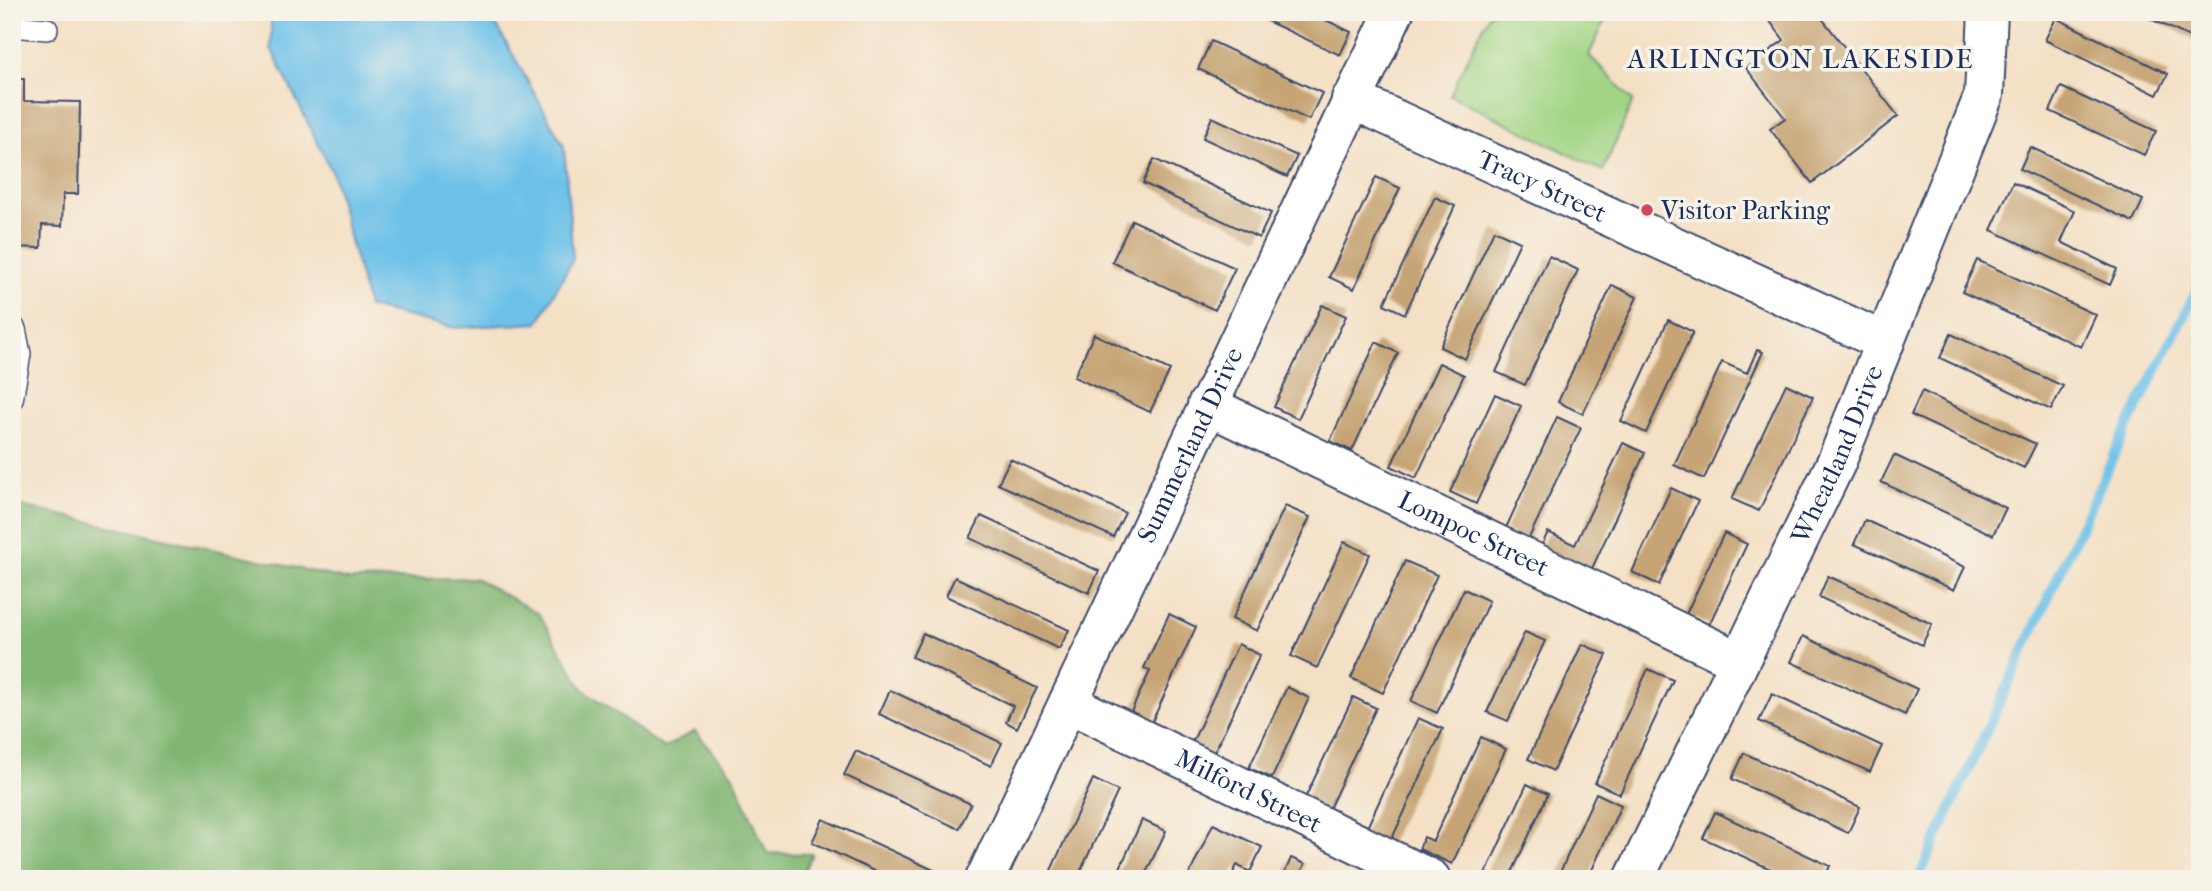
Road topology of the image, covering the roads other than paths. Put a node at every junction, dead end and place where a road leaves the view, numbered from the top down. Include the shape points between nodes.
1 (1394, 12) edge
2 (1988, 12) edge
3 (12, 26) edge
4 (47, 29) dead end
5 (1351, 99) junction
6 (12, 327) edge
7 (1885, 342) junction
8 (12, 400) edge
9 (1207, 405) junction
10 (1739, 661) junction
11 (1068, 703) junction
12 (985, 879) edge
13 (1431, 879) edge
14 (1634, 879) edge

1 - 5 street, Summerland Drive
2 - 7 street, Wheatland Drive via 1984,95
3 - 4 lane
5 - 7 street, Tracy Street
5 - 9 street, Summerland Drive
6 - 8 lane via 20,354
7 - 10 street, Wheatland Drive via 1836,463
9 - 10 street, Lompoc Street
9 - 11 street, Summerland Drive
10 - 14 street, Wheatland Drive
11 - 12 street, Summerland Drive
11 - 13 street, Milford Street

